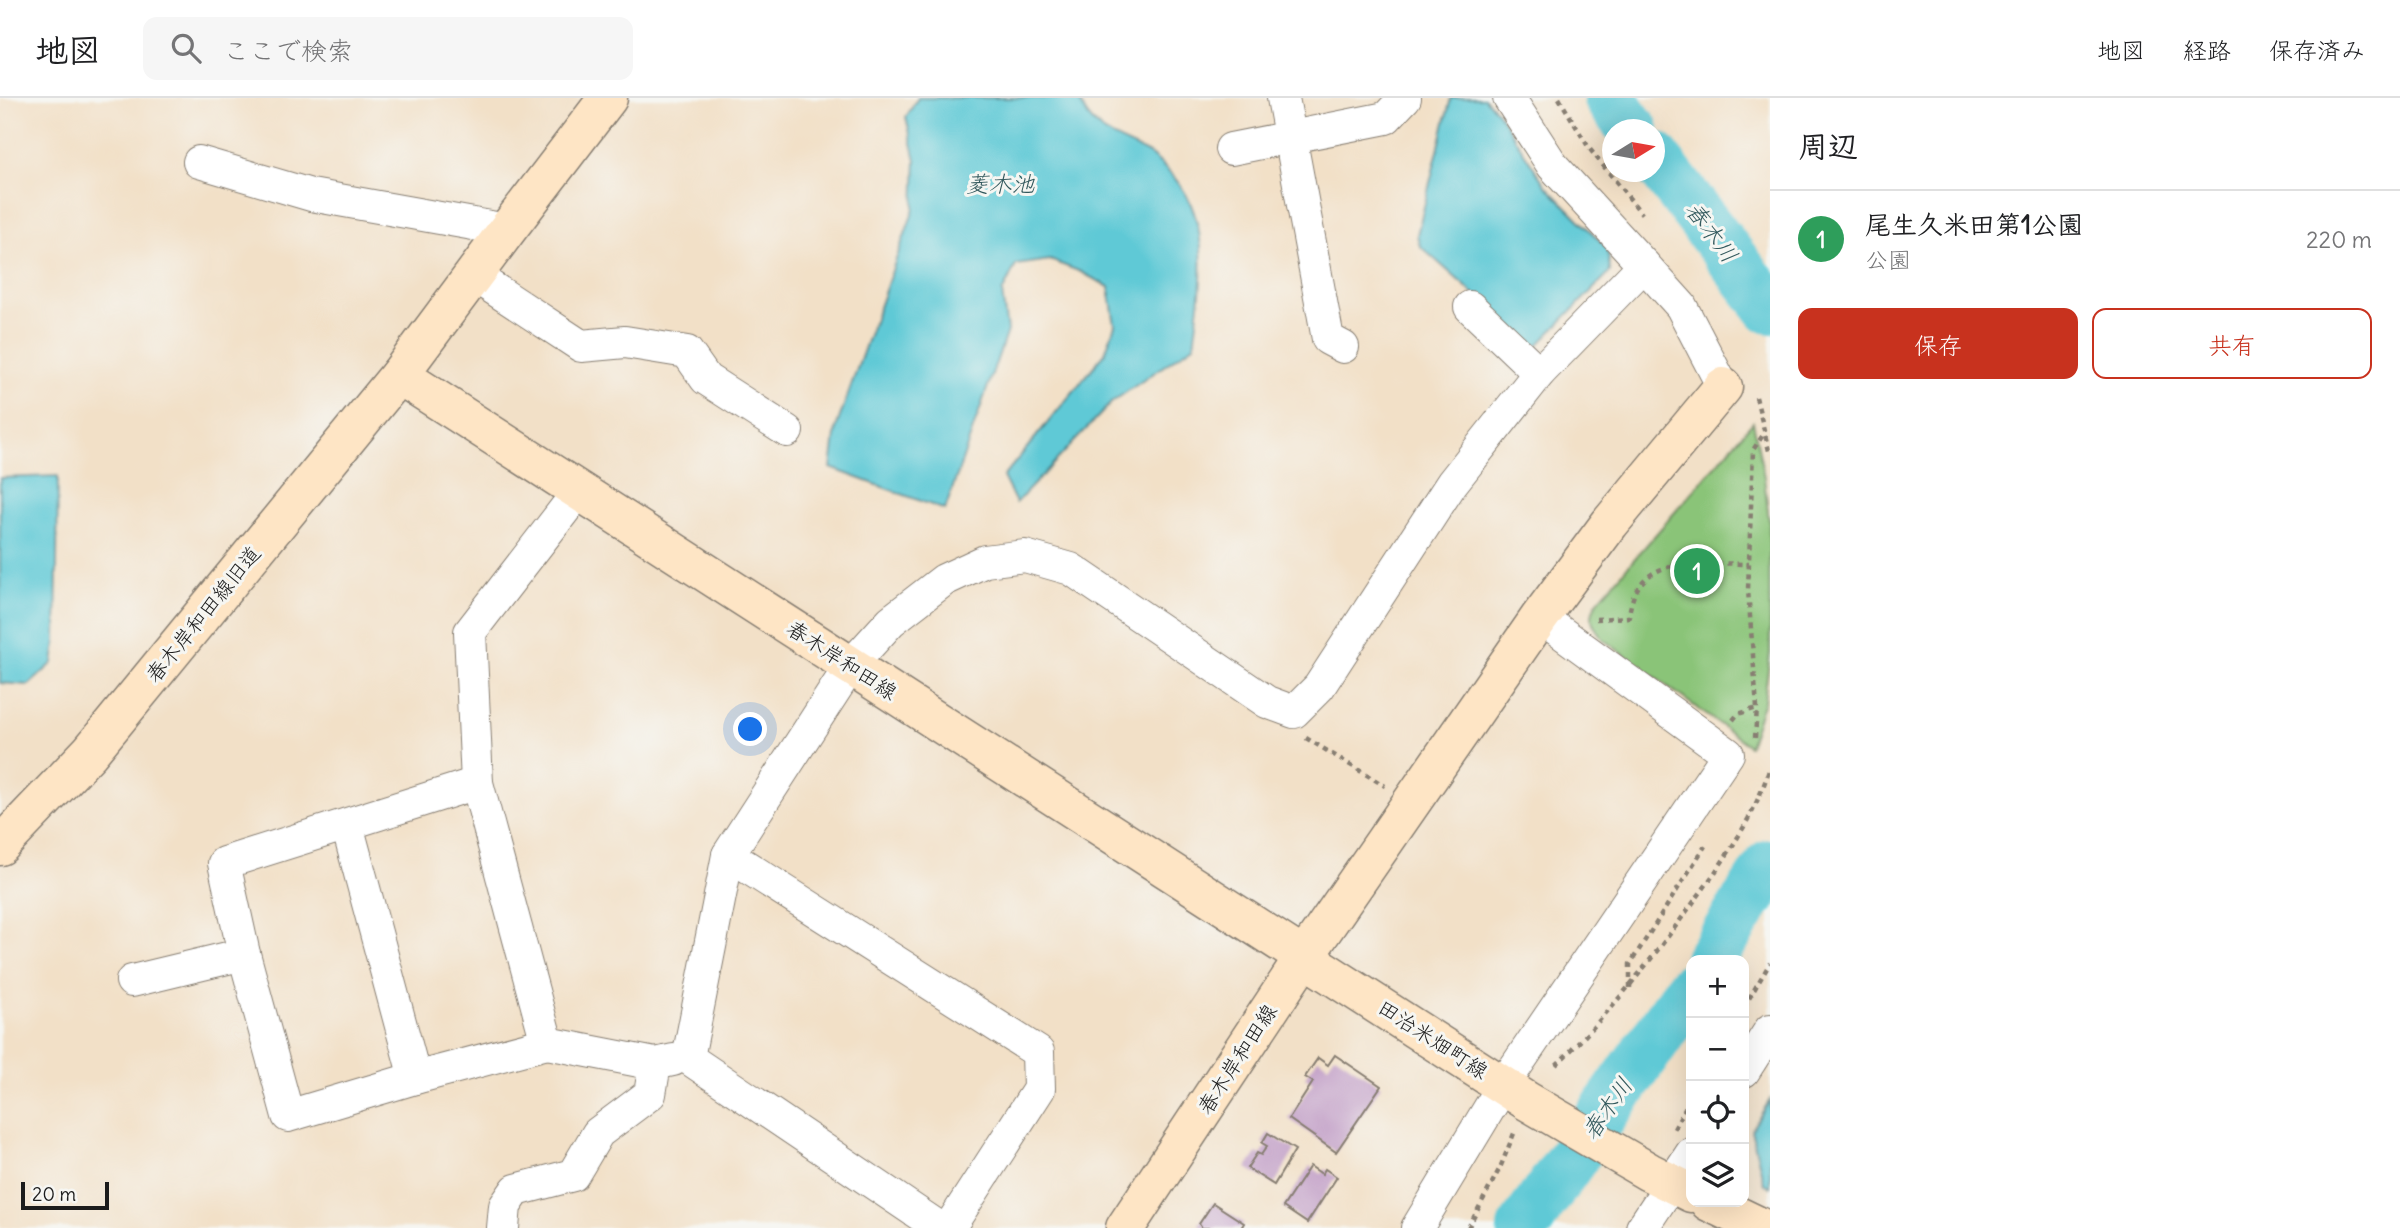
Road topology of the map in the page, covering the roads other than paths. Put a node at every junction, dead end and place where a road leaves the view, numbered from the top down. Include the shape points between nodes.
1 (608, 98) edge
2 (1283, 98) edge
3 (1405, 98) edge
4 (1508, 98) edge
5 (1348, 112) edge
6 (1291, 139) junction
7 (1231, 149) dead end
8 (199, 162) dead end
9 (507, 230) junction
10 (1644, 265) junction
11 (473, 275) junction
12 (1470, 307) dead end
13 (1343, 347) dead end
14 (1539, 373) junction
15 (398, 376) junction
16 (1723, 387) joint
17 (787, 431) dead end
18 (579, 491) junction
19 (1540, 617) junction
20 (851, 665) junction
21 (477, 783) junction
22 (346, 825) junction
23 (0, 846) edge
24 (729, 855) junction
25 (244, 954) junction
26 (1305, 956) junction
27 (132, 981) dead end
28 (1770, 1030) edge
29 (547, 1043) junction
30 (688, 1058) junction
31 (1749, 1063) edge
32 (655, 1064) junction
33 (415, 1078) junction
34 (1515, 1092) junction
35 (1685, 1177) edge
36 (1719, 1207) edge
37 (503, 1228) edge
38 (940, 1228) edge
39 (949, 1228) edge
40 (1125, 1228) edge
41 (1417, 1228) edge
42 (1642, 1228) edge
43 (1763, 1228) edge

1 - 9 street
2 - 6 street
3 - 5 street via 1386,118
4 - 10 street via 1553,166
5 - 6 street
6 - 7 street
6 - 13 street via 1328,339
8 - 9 street via 311,195
9 - 11 street
10 - 14 street
10 - 16 street via 1681,306
11 - 15 street
11 - 17 street via 581,346 625,342 687,352 706,379
12 - 14 street
14 - 20 street via 1452,483 1319,687 1294,712 1267,702 1071,569 1025,556 985,561 944,580 891,621
15 - 18 street, 春木岸和田線
15 - 23 street, 春木岸和田線旧道 via 90,752
16 - 19 street via 1610,523
18 - 20 street, 春木岸和田線
18 - 21 street via 470,632
19 - 26 street
19 - 34 street via 1728,754
20 - 24 street
20 - 26 street, 春木岸和田線
21 - 22 street
21 - 29 street
22 - 25 street via 224,863
22 - 33 street
24 - 30 street
24 - 39 street via 1038,1052 1039,1089
25 - 27 street
25 - 33 street via 288,1116
26 - 34 street, 田治米畑町線
26 - 40 street, 春木岸和田線
28 - 31 street
29 - 32 street
29 - 33 street
30 - 32 street
30 - 38 street
32 - 37 street via 650,1094 598,1133 573,1175 516,1190 505,1206
34 - 35 street, 田治米畑町線 via 1618,1154
34 - 41 street
35 - 42 street
36 - 43 street

